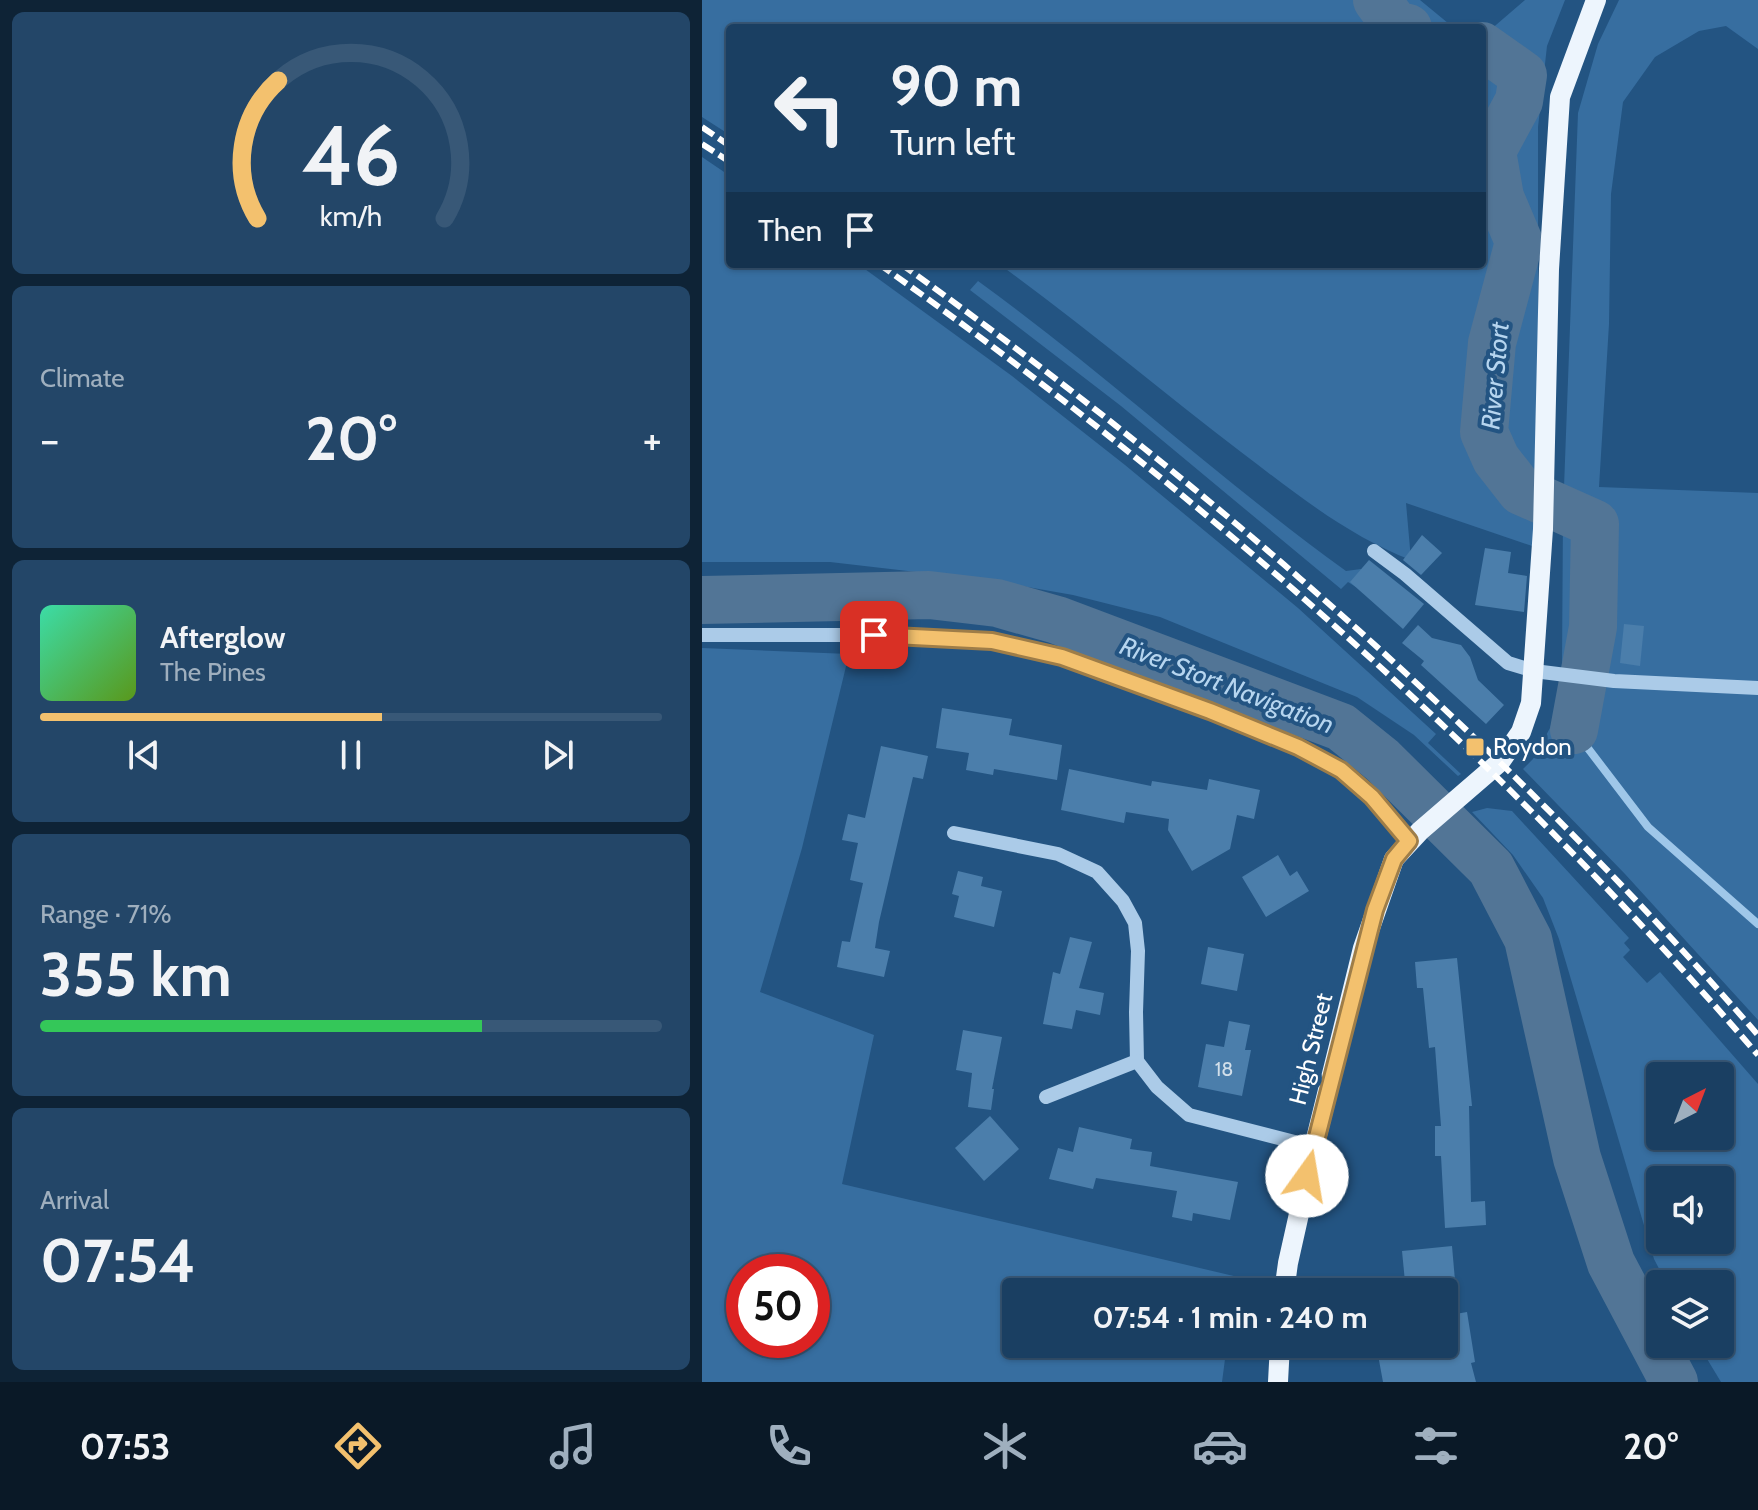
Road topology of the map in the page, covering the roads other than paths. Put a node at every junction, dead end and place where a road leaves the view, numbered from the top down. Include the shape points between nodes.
1 (1596, 0) edge
2 (1374, 551) dead end
3 (702, 635) edge
4 (1534, 671) junction
5 (1758, 688) edge
6 (954, 833) dead end
7 (1415, 836) junction
8 (1137, 1061) junction
9 (1046, 1097) dead end
10 (1314, 1147) junction
11 (1286, 1278) edge
12 (1279, 1358) edge
13 (1278, 1382) edge

1 - 4 main road, High Street via 1560,97
2 - 4 street via 1508,663
3 - 7 street via 903,635 992,641 1062,657 1298,747 1341,770
4 - 5 street
4 - 7 main road, High Street via 1521,732 1500,762
6 - 8 street via 1058,854 1097,872 1123,901 1135,923 1138,951
7 - 10 main road, High Street via 1394,859 1375,910
8 - 9 street
8 - 10 street via 1189,1115
10 - 11 main road, High Street
12 - 13 main road

